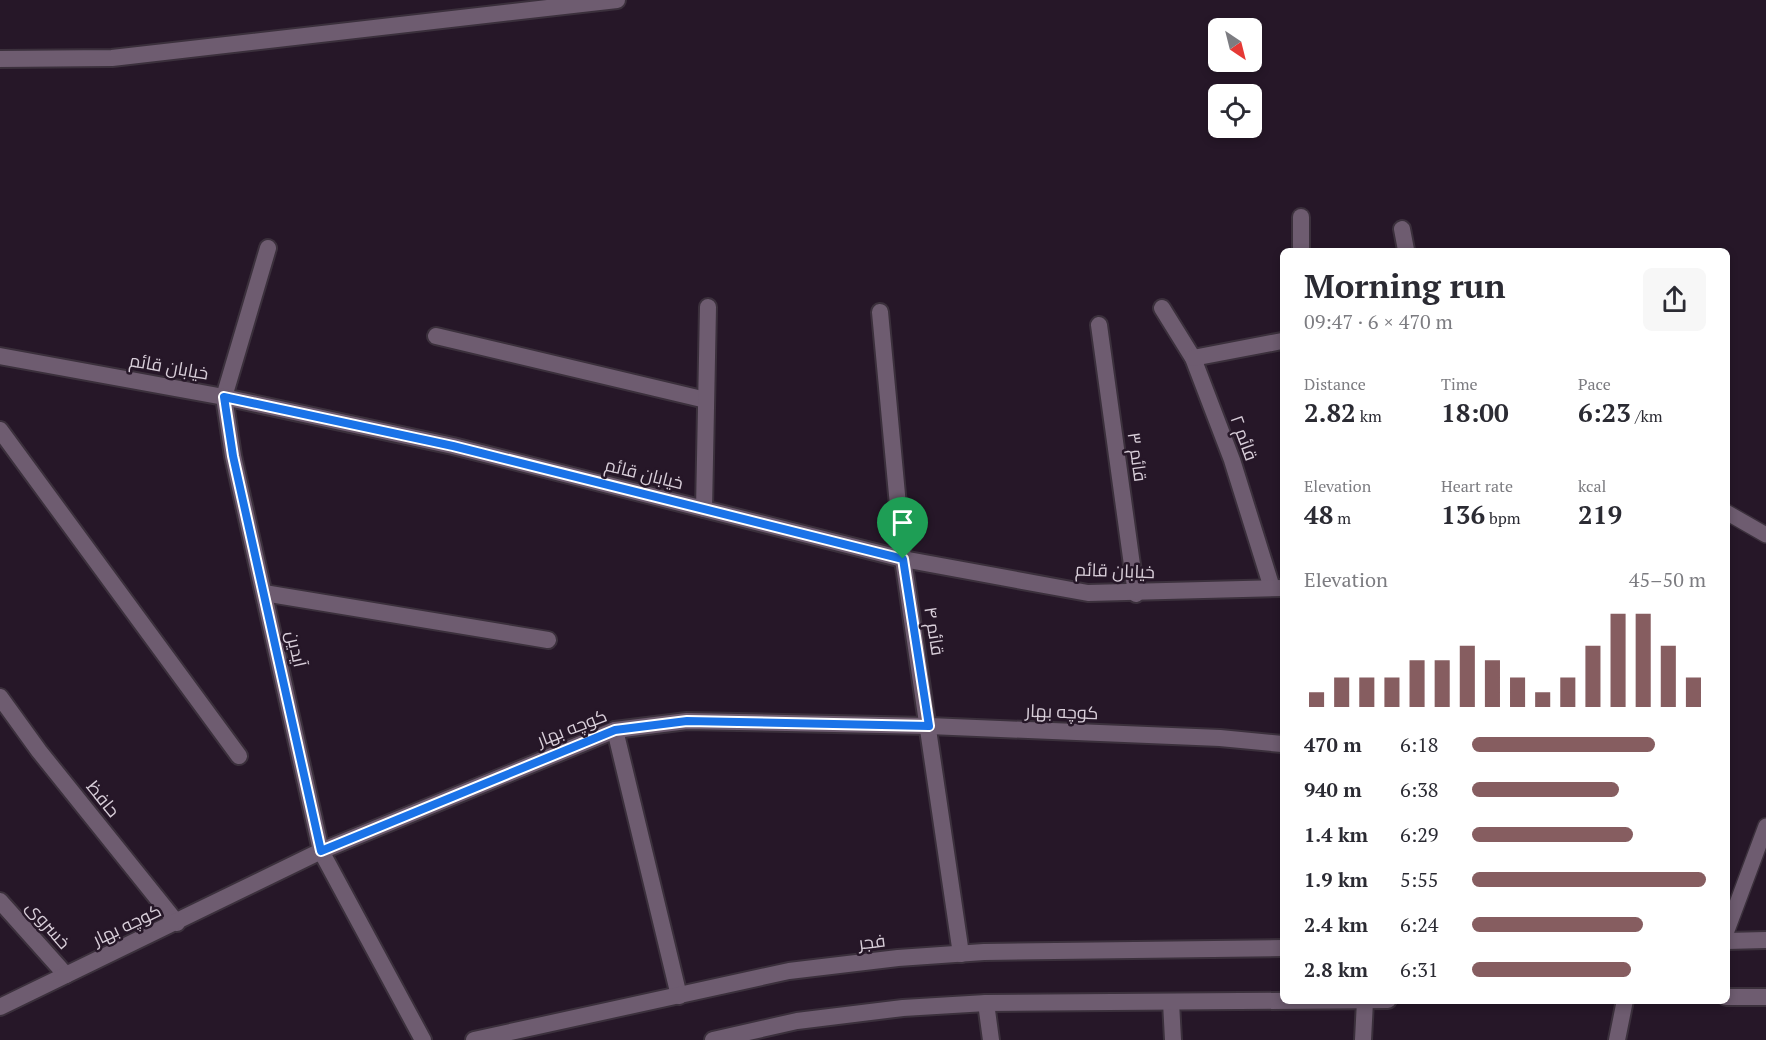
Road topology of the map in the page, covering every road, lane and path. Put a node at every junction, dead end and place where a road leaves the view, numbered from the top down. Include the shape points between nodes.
1 (617, 0) edge
2 (0, 59) edge
3 (1301, 217) dead end
4 (1402, 229) dead end
5 (268, 248) dead end
6 (1302, 248) edge
7 (1406, 248) edge
8 (708, 307) dead end
9 (1162, 308) dead end
10 (880, 312) dead end
11 (1099, 325) dead end
12 (436, 336) dead end
13 (1280, 341) edge
14 (0, 356) edge
15 (1193, 358) junction
16 (224, 397) junction
17 (706, 400) junction
18 (0, 430) edge
19 (704, 509) junction
20 (1730, 514) edge
21 (1766, 535) edge
22 (903, 559) junction
23 (1277, 588) edge
24 (264, 593) junction
25 (1136, 594) junction
26 (548, 640) dead end
27 (0, 697) edge
28 (929, 726) junction
29 (615, 730) junction
30 (1280, 744) edge
31 (239, 756) dead end
32 (1766, 826) edge
33 (321, 851) junction
34 (0, 901) edge
35 (1730, 922) edge
36 (177, 923) junction
37 (1766, 940) edge
38 (1730, 941) edge
39 (1280, 948) edge
40 (961, 954) junction
41 (66, 975) junction
42 (679, 996) junction
43 (1730, 997) edge
44 (1766, 997) edge
45 (3, 1001) edge
46 (1280, 1001) edge
47 (1171, 1002) junction
48 (986, 1003) junction
49 (1365, 1004) edge
50 (1624, 1004) edge
51 (423, 1040) edge
52 (474, 1040) edge
53 (713, 1040) edge
54 (991, 1040) edge
55 (1173, 1040) edge
56 (1362, 1040) edge
57 (1617, 1040) edge

1 - 2 street via 112,58
3 - 6 street
4 - 7 street
5 - 16 street, آیدین
8 - 17 street
9 - 15 street, قائم ۲
10 - 22 street, قائم ۴
11 - 25 street, قائم ۳
12 - 17 street
13 - 15 street
14 - 16 street, خیابان قائم
15 - 23 street, قائم ۲
16 - 19 street, خیابان قائم via 453,446
16 - 24 street, آیدین
17 - 19 street
18 - 31 street
19 - 22 street, خیابان قائم
20 - 21 lane
22 - 25 street, خیابان قائم via 1088,593
22 - 28 street, قائم ۴
23 - 25 street, خیابان قائم
24 - 26 street
24 - 33 street, آیدین
27 - 36 street, حافظ
28 - 29 street, کوچه بهار via 687,721
28 - 30 street, کوچه بهار
28 - 40 street, قائم ۴
29 - 33 street, کوچه بهار
29 - 42 street
32 - 35 lane
33 - 36 street, کوچه بهار
33 - 51 street, آیدین
34 - 41 street, خسروی
36 - 41 street, کوچه بهار
37 - 38 street
39 - 40 street, فجر
40 - 42 street, فجر via 789,971
41 - 45 street, کوچه بهار
42 - 52 street, فجر
43 - 44 street
46 - 47 street
47 - 48 street
47 - 55 street
48 - 53 street via 797,1021
48 - 54 street
49 - 56 street
50 - 57 street

